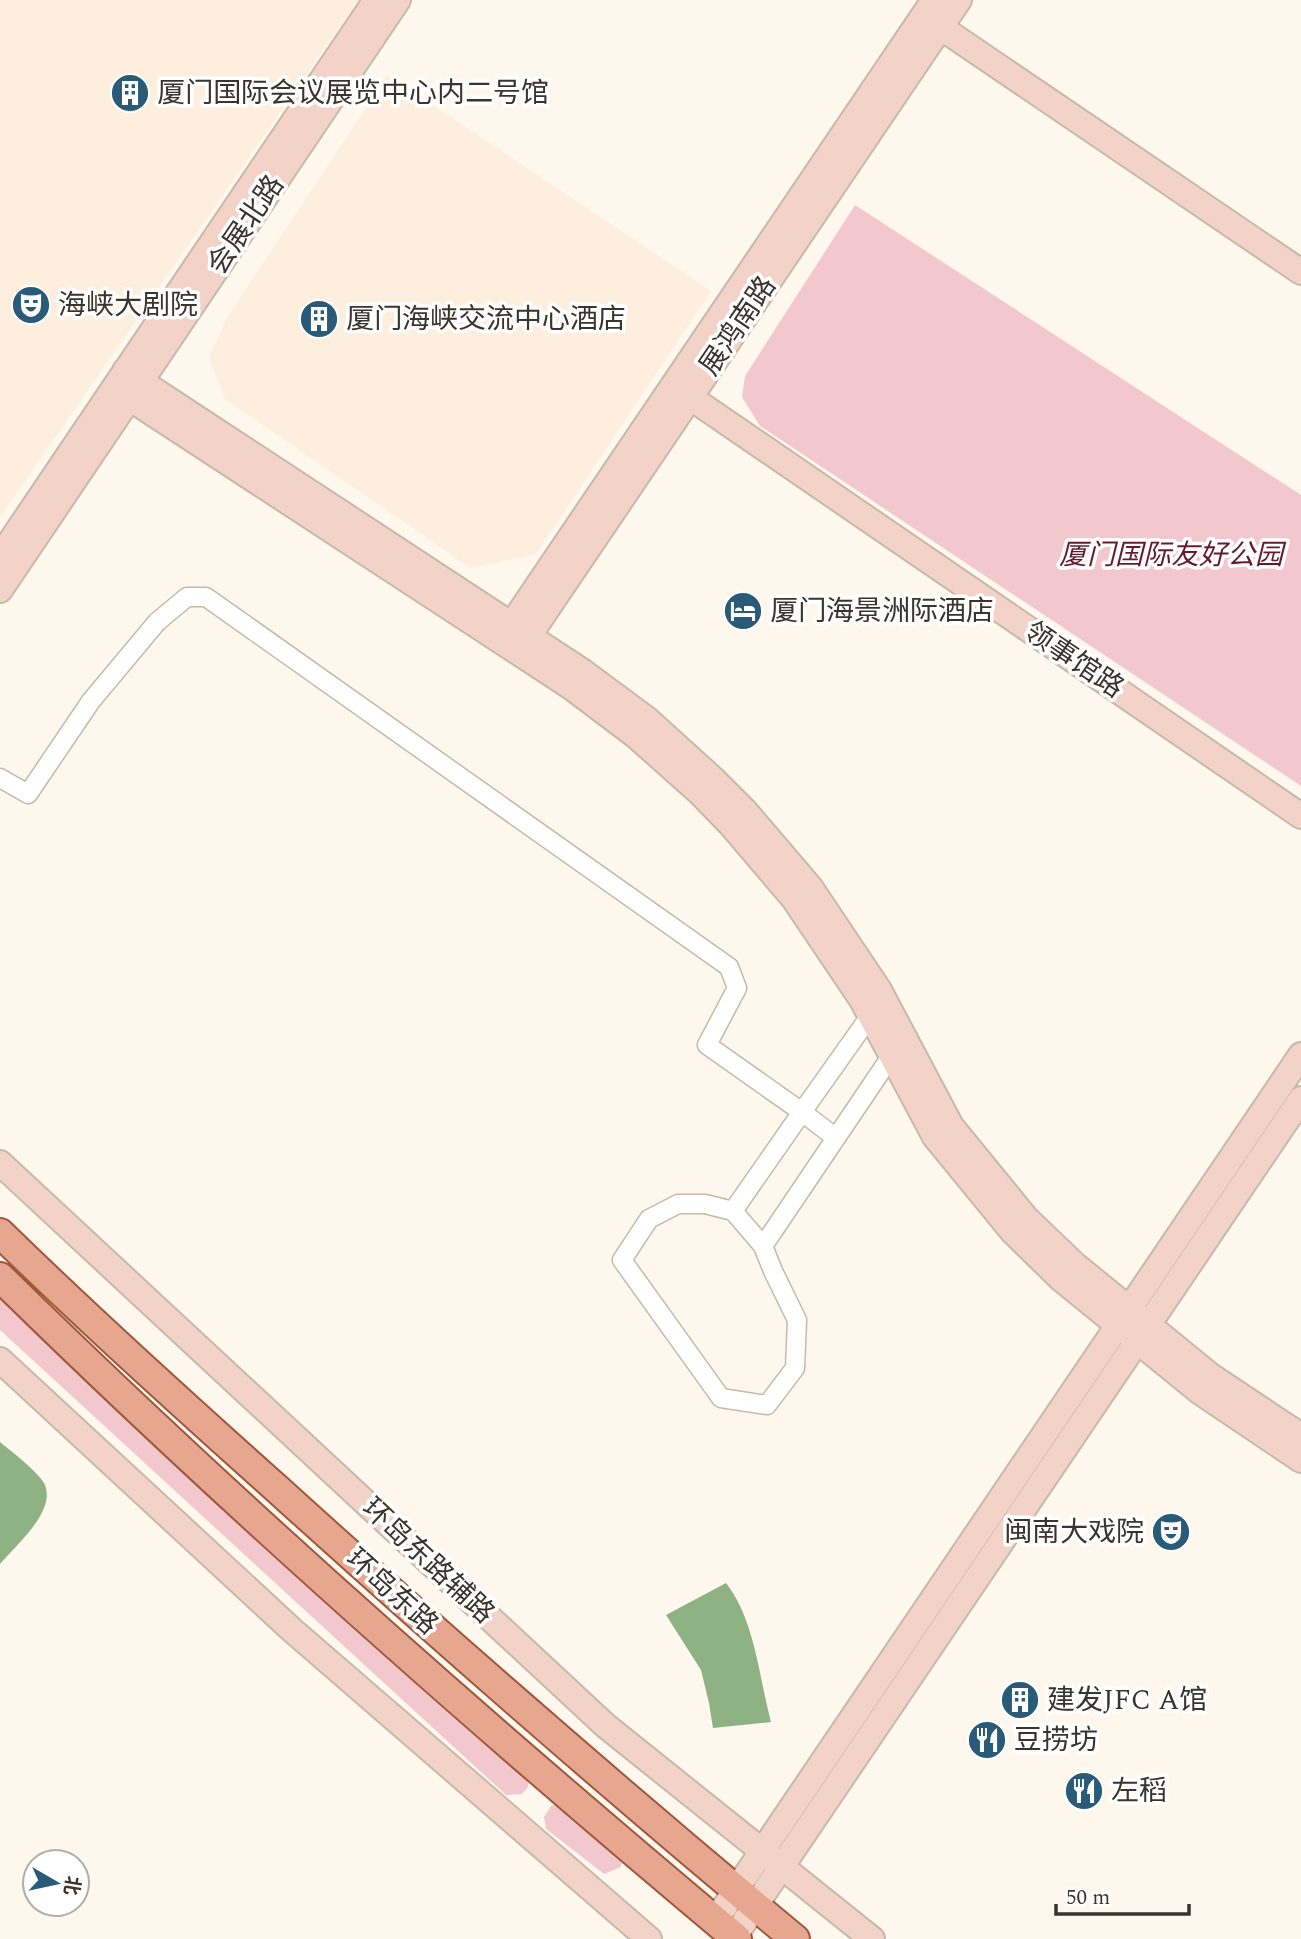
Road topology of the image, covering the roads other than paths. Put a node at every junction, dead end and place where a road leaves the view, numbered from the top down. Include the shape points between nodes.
1 (376, 0) edge
2 (398, 0) edge
3 (959, 0) edge
4 (933, 14) edge
5 (1301, 272) edge
6 (127, 385) junction
7 (682, 391) junction
8 (0, 556) edge
9 (0, 590) edge
10 (515, 638) junction
11 (0, 778) edge
12 (1301, 816) edge
13 (877, 1007) junction
14 (898, 1046) junction
15 (1301, 1055) edge
16 (1301, 1099) edge
17 (802, 1112) junction
18 (836, 1138) junction
19 (0, 1163) edge
20 (733, 1211) junction
21 (0, 1233) edge
22 (763, 1246) junction
23 (0, 1278) edge
24 (1133, 1325) junction
25 (0, 1360) edge
26 (1301, 1436) edge
27 (1301, 1460) edge
28 (762, 1852) junction
29 (781, 1868) junction
30 (746, 1898) junction
31 (729, 1932) edge
32 (649, 1939) edge
33 (794, 1939) edge
34 (872, 1939) edge

1 - 6 main road, 会展北路
2 - 6 main road, 会展北路
3 - 4 main road, 展鸿南路
4 - 5 main road
4 - 7 main road, 展鸿南路
6 - 8 main road, 会展北路
6 - 9 main road, 会展北路
6 - 10 main road
7 - 10 main road, 展鸿南路
7 - 12 main road, 领事馆路
10 - 13 main road via 700,793 794,899
11 - 17 street via 28,794 91,701 158,622 187,597 206,597 729,967 737,988 707,1045
13 - 14 main road
13 - 17 street
14 - 18 street
14 - 24 main road via 951,1126 1006,1194
15 - 24 main road
16 - 24 main road
17 - 18 street
17 - 20 street
18 - 22 street
19 - 28 main road, 环岛东路辅路 via 606,1726
20 - 22 street
20 - 22 street via 678,1204 649,1219 622,1260 721,1398 767,1405 795,1368 797,1320
21 - 30 main road, 环岛东路 via 383,1585
23 - 31 main road, 环岛东路 via 330,1588
24 - 26 main road
24 - 27 main road via 1200,1392
24 - 28 main road
24 - 29 main road
25 - 32 main road via 292,1630
28 - 29 main road, 环岛东路辅路
28 - 30 main road
29 - 30 main road
29 - 34 main road, 环岛东路辅路
30 - 31 main road
30 - 33 main road, 环岛东路

